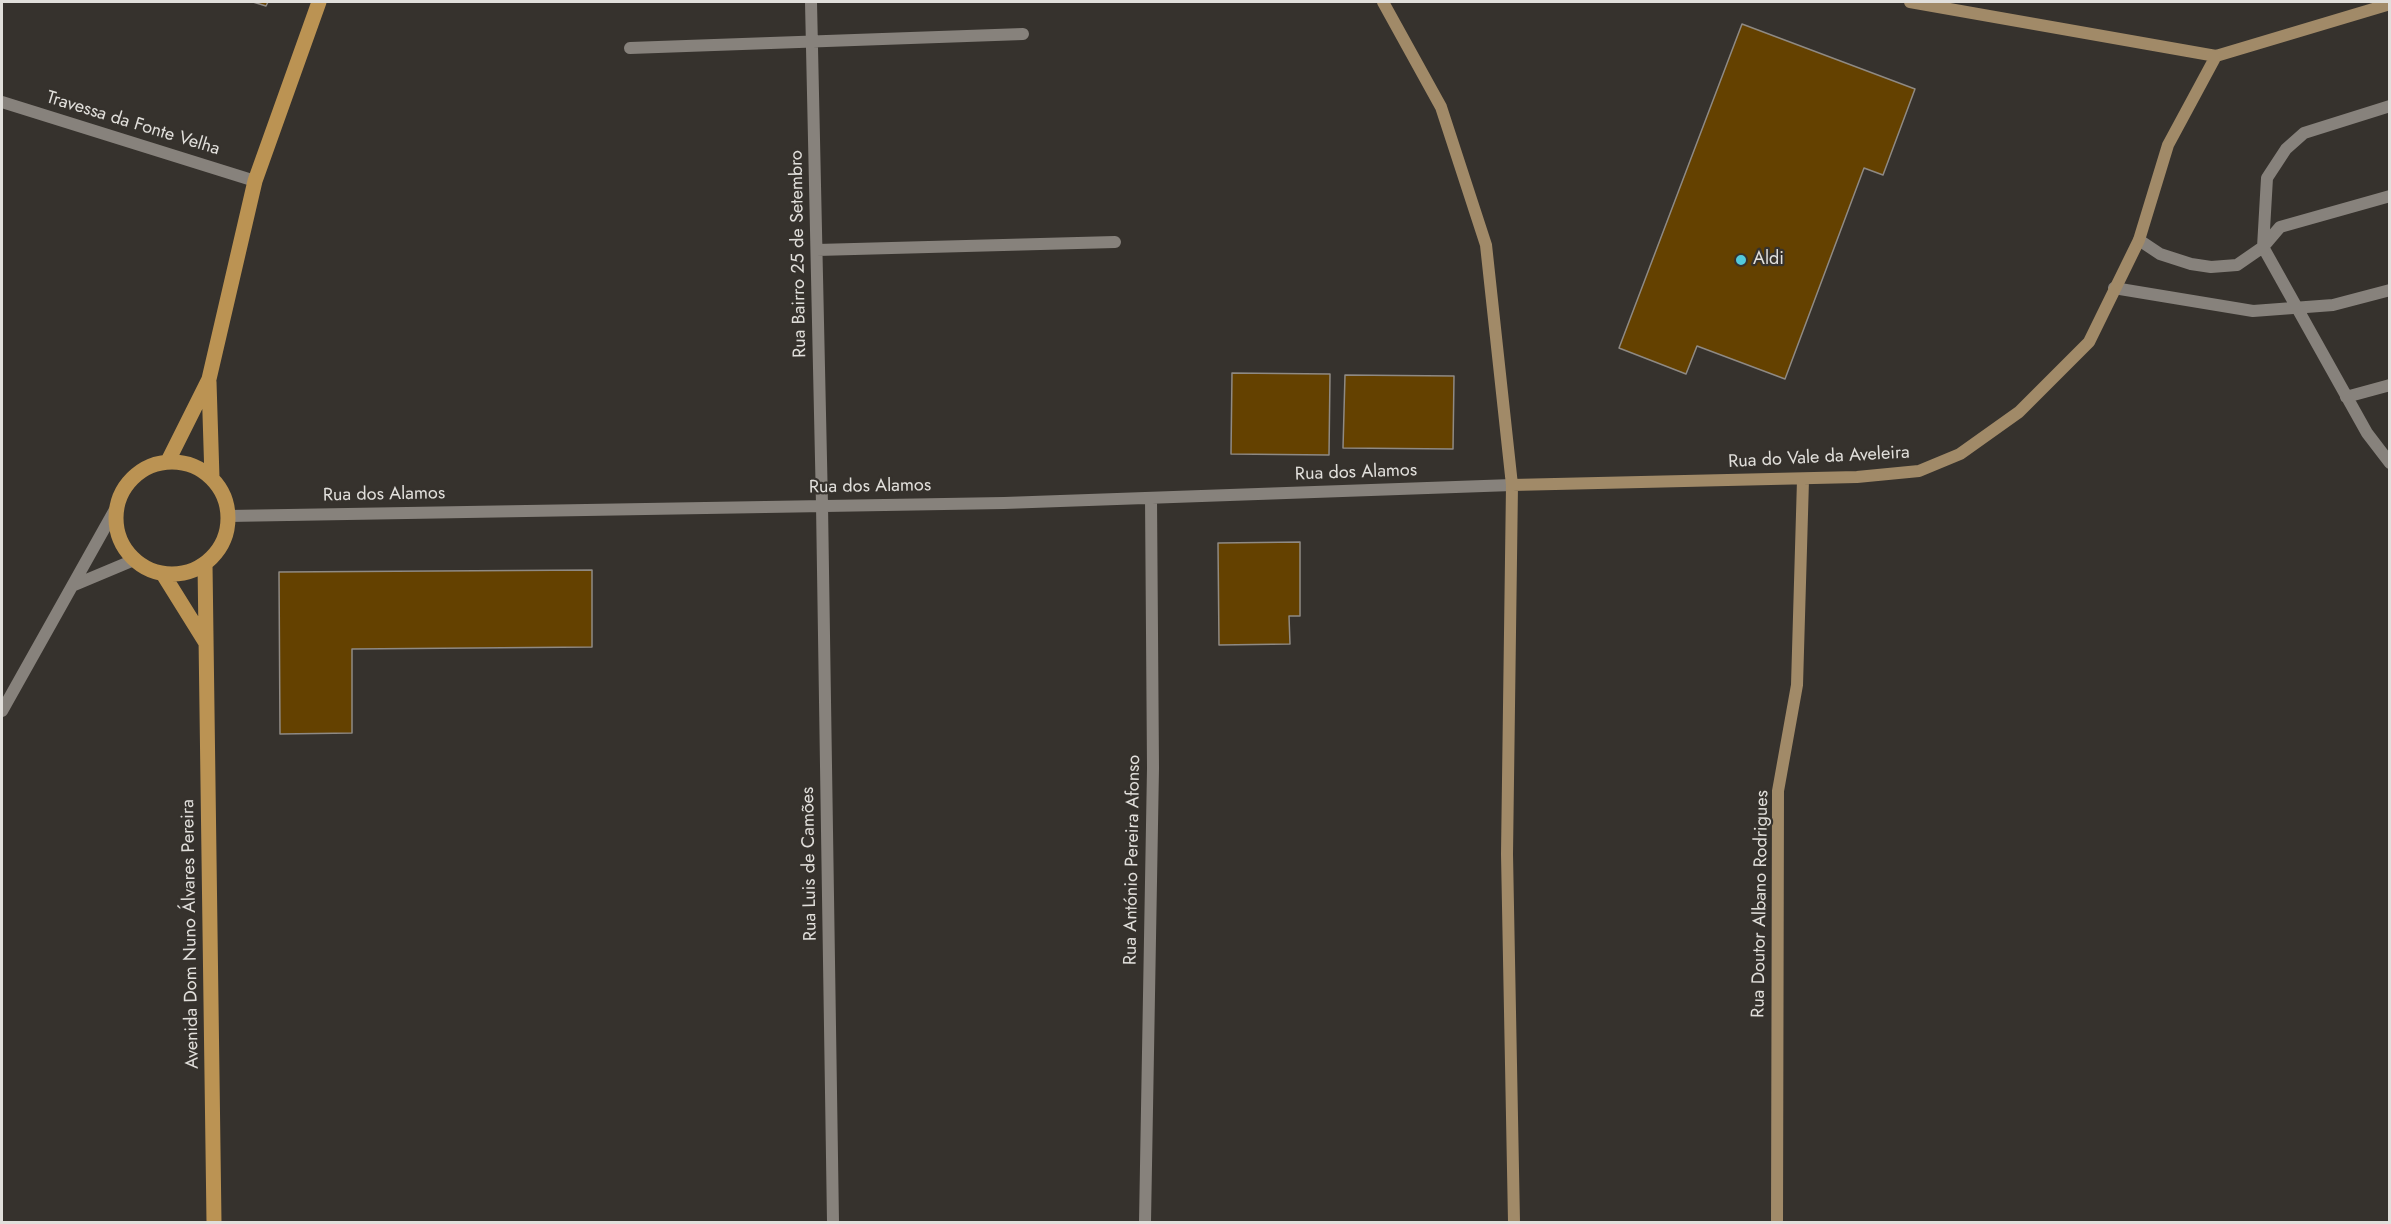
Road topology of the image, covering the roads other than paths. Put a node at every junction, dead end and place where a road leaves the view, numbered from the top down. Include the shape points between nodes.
1 (320, 2) edge
2 (811, 2) edge
3 (1383, 2) edge
4 (1910, 2) edge
5 (2390, 4) edge
6 (1023, 34) dead end
7 (812, 40) junction
8 (630, 48) dead end
9 (2216, 56) junction
10 (2, 102) edge
11 (2390, 106) edge
12 (255, 181) junction
13 (2390, 196) edge
14 (2139, 240) junction
15 (1115, 242) dead end
16 (2263, 246) junction
17 (817, 250) junction
18 (2114, 288) junction
19 (2390, 290) edge
20 (2296, 310) junction
21 (209, 379) junction
22 (2390, 385) edge
23 (2346, 397) junction
24 (168, 461) junction
25 (2390, 463) edge
26 (212, 478) junction
27 (1803, 480) junction
28 (1512, 485) junction
29 (1151, 498) junction
30 (822, 505) junction
31 (117, 506) junction
32 (228, 516) junction
33 (134, 560) junction
34 (205, 564) junction
35 (163, 574) junction
36 (72, 586) junction
37 (207, 645) junction
38 (2, 711) edge
39 (214, 1222) edge
40 (833, 1222) edge
41 (1145, 1222) edge
42 (1514, 1222) edge
43 (1778, 1222) edge

1 - 12 main road
2 - 7 street, Rua Bairro 25 de Setembro
3 - 28 street via 1441,107 1486,245
4 - 9 street
5 - 9 street
6 - 7 street
7 - 8 street
7 - 17 street, Rua Bairro 25 de Setembro
9 - 14 street, Rua do Vale da Aveleira via 2168,145
10 - 12 street, Travessa da Fonte Velha
11 - 16 street via 2304,133 2286,149 2266,178
12 - 21 main road
13 - 16 street via 2280,227
14 - 16 street via 2160,254 2211,267 2238,265
14 - 18 street, Rua do Vale da Aveleira
15 - 17 street
16 - 20 street
17 - 30 street, Rua Bairro 25 de Setembro
18 - 20 street via 2253,311
18 - 27 street, Rua do Vale da Aveleira via 2089,342 2019,412 1960,454 1919,471
19 - 20 street
20 - 23 street
21 - 24 main road
21 - 26 main road
22 - 23 street
23 - 25 street
24 - 26 main road via 184,462
24 - 31 main road via 135,476 123,489
26 - 32 main road via 223,495
27 - 28 street, Rua do Vale da Aveleira
27 - 43 street, Rua Doutor Albano Rodrigues via 1797,685 1778,791
28 - 29 street, Rua dos Alamos
28 - 42 street via 1507,854
29 - 30 street, Rua dos Alamos
29 - 41 street, Rua António Pereira Afonso via 1153,768
30 - 32 street, Rua dos Alamos
30 - 40 street, Rua Luis de Camões
31 - 33 main road via 116,526 122,544
31 - 36 street
32 - 34 main road via 226,534 218,551
33 - 35 main road
33 - 36 street
34 - 35 main road via 192,571
34 - 37 main road, Avenida Dom Nuno Álvares Pereira
35 - 37 main road
36 - 38 street
37 - 39 main road, Avenida Dom Nuno Álvares Pereira

